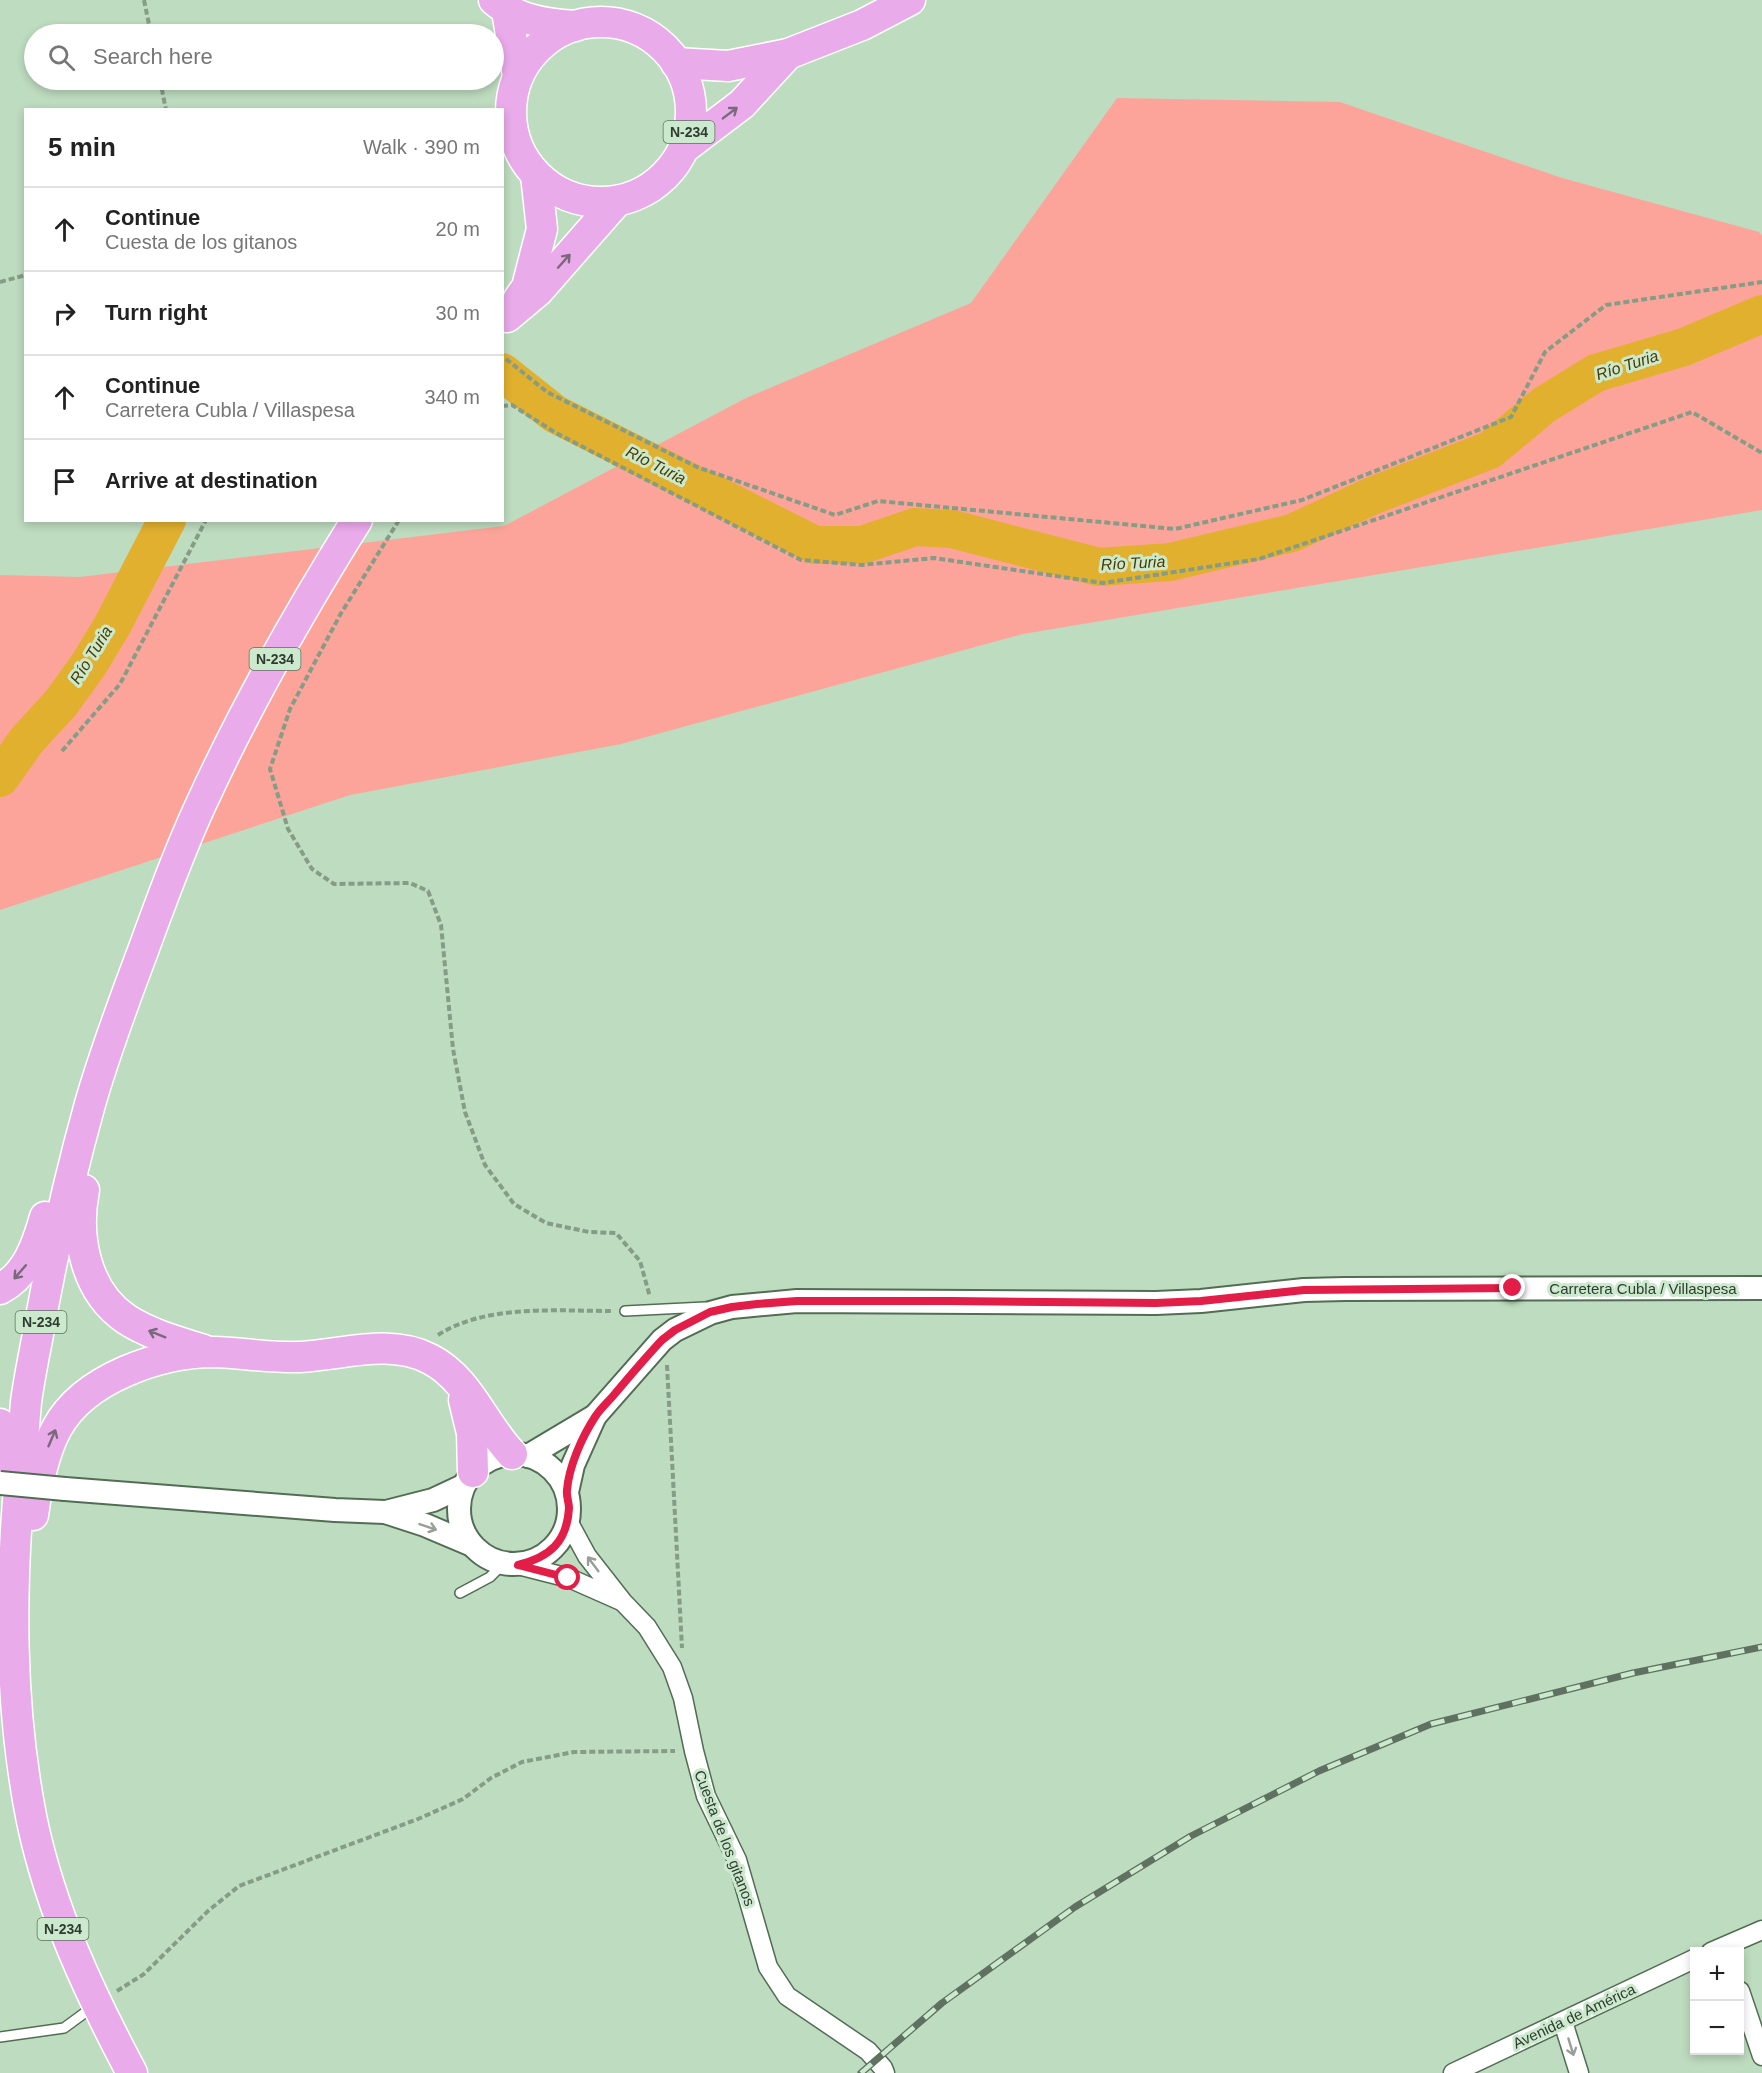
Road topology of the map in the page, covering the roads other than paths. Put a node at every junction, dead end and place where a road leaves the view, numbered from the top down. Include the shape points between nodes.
1 (910, 0) edge
2 (501, 6) edge
3 (575, 26) junction
4 (788, 54) junction
5 (676, 63) junction
6 (518, 76) junction
7 (684, 148) junction
8 (536, 175) junction
9 (617, 201) junction
10 (505, 319) edge
11 (356, 522) edge
12 (119, 1016) junction
13 (91, 1103) junction
14 (1762, 1288) edge
15 (0, 1289) edge
16 (732, 1307) junction
17 (625, 1311) road end
18 (213, 1352) junction
19 (460, 1385) junction
20 (595, 1416) junction
21 (0, 1424) edge
22 (520, 1455) junction
23 (468, 1479) junction
24 (0, 1483) edge
25 (567, 1492) junction
26 (385, 1512) junction
27 (568, 1521) junction
28 (0, 1528) edge
29 (471, 1544) junction
30 (511, 1564) junction
31 (0, 1575) edge
32 (460, 1593) dead end
33 (623, 1602) junction
34 (18, 1724) junction
35 (24, 1775) junction
36 (1762, 1930) edge
37 (1724, 1947) edge
38 (1690, 1961) edge
39 (1743, 2001) edge
40 (96, 2004) junction
41 (1563, 2022) junction
42 (0, 2037) edge
43 (1762, 2056) edge
44 (132, 2073) edge
45 (885, 2073) edge
46 (1453, 2073) edge
47 (1579, 2073) edge

1 - 4 highway, N-234 via 862,25
2 - 3 highway via 540,23
2 - 6 highway
3 - 5 highway, N-234 via 620,24 652,38
3 - 6 highway, N-234 via 538,47
4 - 5 highway, N-234 via 728,66
7 -> 4 highway, N-234 via 742,104
5 - 7 highway, N-234 via 689,96 691,114
6 - 8 highway, N-234 via 512,128 525,161
7 - 9 highway, N-234 via 664,177 650,188
8 - 9 highway, N-234 via 574,198
8 - 10 highway, N-234 via 542,229 527,287
10 -> 9 highway, N-234 via 538,291
11 - 12 highway, N-234 via 253,698 202,803
12 - 13 highway, N-234
18 -> 12 highway via 161,1335 126,1318 102,1296 87,1262 80,1230 82,1201
13 -> 15 highway via 50,1202 38,1242 26,1266
13 - 34 highway, N-234 via 53,1252 27,1398 14,1545
14 - 16 street, Carretera Cubla / Villaspesa via 1345,1288 1156,1303 797,1301
16 - 17 lane
16 - 20 street, Carretera Cubla / Villaspesa via 693,1320 662,1340
18 - 19 highway via 286,1357 390,1348 422,1356
34 -> 18 highway via 27,1680 31,1527 35,1500 58,1425 96,1387 128,1369 151,1361
19 - 22 highway via 495,1434
19 - 23 highway via 472,1433
20 - 22 street, Carretera Cubla / Villaspesa
20 - 25 street, Carretera Cubla / Villaspesa via 576,1458
21 - 28 highway via 4,1437
22 - 23 street via 493,1458
22 - 25 street via 551,1469
23 - 26 street via 433,1500
23 - 29 street via 459,1499 459,1520
24 - 26 street, bridge
25 - 27 street
26 -> 29 street
27 - 30 street via 553,1549 533,1561
33 -> 27 street, Cuesta de los gitanos via 587,1556
29 - 30 street via 482,1554
30 - 32 lane
30 - 33 street, Cuesta de los gitanos via 568,1578
31 - 35 highway via 3,1694
33 - 45 street, Cuesta de los gitanos via 647,1627 678,1682 706,1796 737,1860 768,1966 788,1996 868,2051
34 - 35 highway, N-234
35 - 40 highway, N-234 via 56,1909
36 - 37 street
38 - 41 street, Avenida de América
39 - 43 street
40 - 42 lane via 64,2028
40 - 44 highway, N-234
41 - 46 street, Avenida de América
41 -> 47 street

